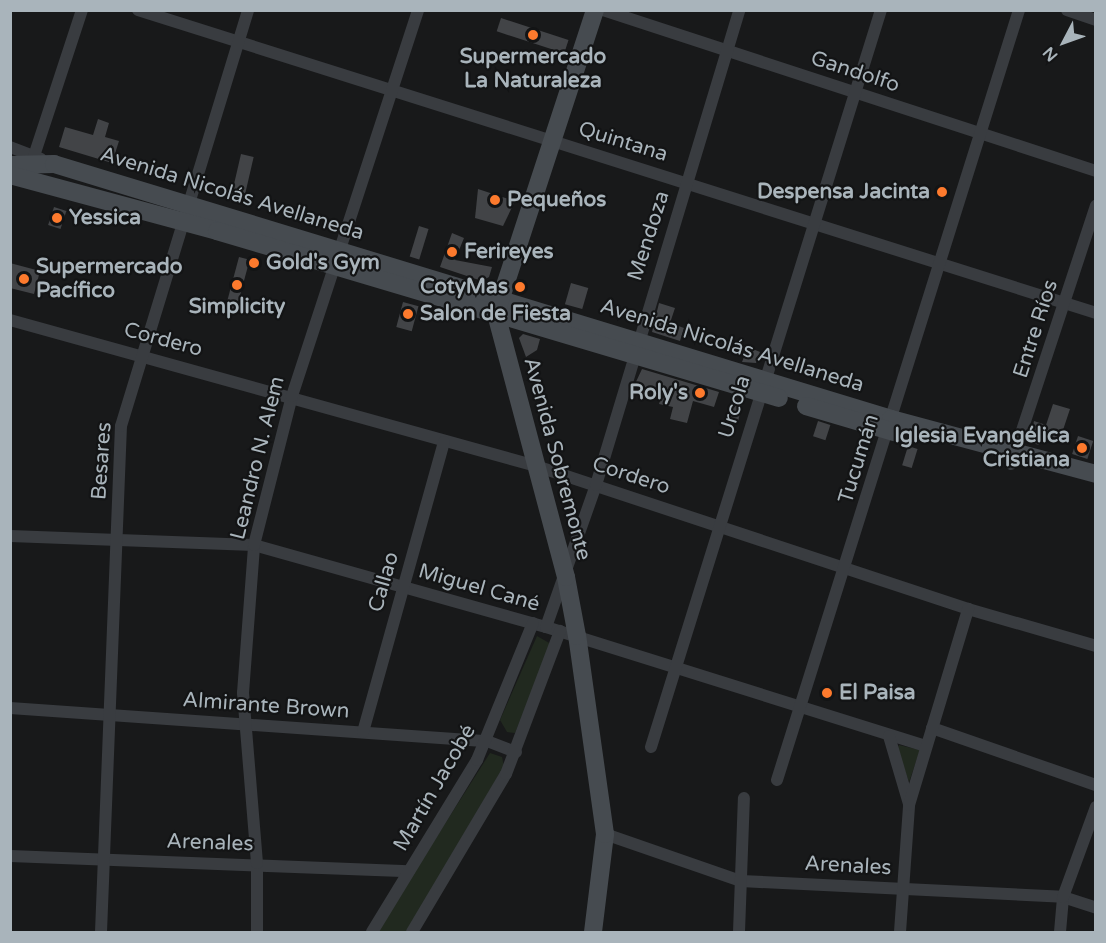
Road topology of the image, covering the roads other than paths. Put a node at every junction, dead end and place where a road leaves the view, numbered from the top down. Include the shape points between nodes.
1 (82, 10) edge
2 (138, 10) edge
3 (248, 10) edge
4 (418, 10) edge
5 (595, 10) edge
6 (603, 10) edge
7 (739, 10) edge
8 (881, 10) edge
9 (1019, 10) edge
10 (1066, 10) edge
11 (1095, 20) edge
12 (238, 42) junction
13 (726, 51) junction
14 (393, 92) junction
15 (855, 93) junction
16 (979, 133) junction
17 (551, 140) junction
18 (10, 147) edge
19 (34, 156) junction
20 (54, 164) junction
21 (10, 165) edge
22 (1095, 171) edge
23 (10, 175) edge
24 (687, 183) junction
25 (1095, 206) edge
26 (184, 213) junction
27 (813, 223) junction
28 (338, 258) junction
29 (938, 262) junction
30 (1066, 303) junction
31 (496, 305) junction
32 (1095, 313) edge
33 (10, 320) edge
34 (634, 347) junction
35 (142, 354) junction
36 (762, 386) junction
37 (292, 396) junction
38 (890, 424) junction
39 (444, 442) junction
40 (1013, 458) junction
41 (536, 466) junction
42 (1095, 474) edge
43 (596, 485) junction
44 (1095, 488) edge
45 (719, 526) junction
46 (10, 536) edge
47 (118, 541) junction
48 (254, 545) junction
49 (845, 569) junction
50 (566, 577) junction
51 (403, 587) junction
52 (968, 609) junction
53 (533, 623) junction
54 (546, 627) junction
55 (568, 634) junction
56 (1095, 646) edge
57 (675, 667) junction
58 (10, 708) edge
59 (801, 708) junction
60 (110, 714) junction
61 (244, 723) junction
62 (932, 728) junction
63 (363, 732) junction
64 (889, 736) junction
65 (486, 741) junction
66 (924, 746) junction
67 (651, 747) dead end
68 (516, 752) junction
69 (777, 780) dead end
70 (1095, 784) edge
71 (744, 798) dead end
72 (909, 806) junction
73 (1095, 807) edge
74 (605, 834) junction
75 (10, 856) edge
76 (104, 860) junction
77 (257, 863) junction
78 (409, 871) junction
79 (741, 881) junction
80 (903, 888) junction
81 (1063, 897) junction
82 (1095, 908) edge
83 (101, 933) edge
84 (257, 933) edge
85 (372, 933) edge
86 (412, 933) edge
87 (593, 933) edge
88 (739, 933) edge
89 (900, 933) edge
90 (1060, 933) edge

1 - 19 street
2 - 12 street, Quintana
3 - 12 street, Besares
4 - 14 street, Leandro N. Alem
5 - 17 main road
6 - 13 street, Gandolfo
7 - 13 street, Mendoza
8 - 15 street, Urcola
9 - 16 street, Tucumán
10 - 11 street
12 - 14 street, Quintana
12 - 26 street, Besares
13 - 15 street, Gandolfo
13 - 24 street, Mendoza
14 - 17 street, Quintana
14 - 28 street, Leandro N. Alem
15 - 16 street, Gandolfo
15 - 27 street, Urcola
16 - 22 street, Gandolfo
16 - 29 street, Tucumán
17 - 24 street, Quintana
17 - 31 main road
18 - 19 street
19 - 20 street
20 - 21 main road, Avenida Nicolás Avellaneda
20 - 26 main road, Avenida Nicolás Avellaneda
23 - 26 main road, Avenida Nicolás Avellaneda
24 - 27 street, Quintana
24 - 34 street, Mendoza
25 - 30 street, Entre Ríos
26 - 28 main road, Avenida Nicolás Avellaneda
26 - 35 street, Besares
27 - 29 street, Quintana
27 - 36 street, Urcola
28 - 31 main road, Avenida Nicolás Avellaneda
28 - 37 street, Leandro N. Alem
29 - 30 street, Quintana
29 - 38 street, Tucumán
30 - 32 street, Quintana
30 - 40 street, Entre Ríos
31 - 34 main road, Avenida Nicolás Avellaneda
31 - 41 main road, Avenida Sobremonte
33 - 35 street, Cordero
34 - 36 main road, Avenida Nicolás Avellaneda
34 - 43 street, Mendoza
35 - 37 street, Cordero
35 - 47 street, Besares via 121,426
36 - 38 main road, Avenida Nicolás Avellaneda
36 - 45 street, Urcola
37 - 39 street, Cordero
37 - 48 street, Leandro N. Alem
38 - 40 main road, Avenida Nicolás Avellaneda
38 - 49 street, Tucumán
39 - 41 street, Cordero
39 - 51 street, Callao
40 - 42 main road, Avenida Nicolás Avellaneda
40 - 44 main road, Avenida Nicolás Avellaneda
41 - 43 street, Cordero
41 - 50 main road, Avenida Sobremonte
43 - 45 street, Cordero
43 - 50 street, Mendoza
45 - 49 street, Cordero
45 - 57 street, Urcola
46 - 47 street, Miguel Cané
47 - 48 street, Miguel Cané
47 - 60 street, Besares
48 - 51 street, Miguel Cané
48 - 61 street, Leandro N. Alem
49 - 52 street, Cordero
49 - 59 street, Tucumán
50 - 54 street, Mendoza
50 - 55 main road, Avenida Sobremonte
51 - 53 street, Miguel Cané
51 - 63 street, Callao
52 - 56 street, Cordero
52 - 62 street
53 - 54 street, Miguel Cané
53 - 65 street, Martín Jacobé
54 - 55 street, Miguel Cané
55 - 57 street, Miguel Cané
55 - 68 street
55 - 74 main road, Avenida Sobremonte
57 - 59 street, Miguel Cané
57 - 67 street, Urcola
58 - 60 street, Almirante Brown
59 - 64 street, Miguel Cané
59 - 69 street, Tucumán
60 - 61 street, Almirante Brown
60 - 76 street, Besares
61 - 63 street, Almirante Brown
61 - 77 street, Leandro N. Alem
62 - 66 street
62 - 70 street
63 - 65 street, Almirante Brown
64 - 66 street, Miguel Cané
64 - 72 street
65 - 68 street, Almirante Brown
65 - 78 street, Martín Jacobé
66 - 72 street
68 - 86 street
71 - 79 street
72 - 80 street
73 - 81 street
74 - 79 street, Arenales
74 - 87 main road, Avenida Sobremonte
75 - 76 street, Arenales
76 - 77 street, Arenales
76 - 83 street, Besares
77 - 78 street, Arenales
77 - 84 street, Leandro N. Alem
78 - 85 street, Martín Jacobé
79 - 80 street, Arenales
79 - 88 street
80 - 81 street, Arenales
80 - 89 street
81 - 82 street, Arenales
81 - 90 street

